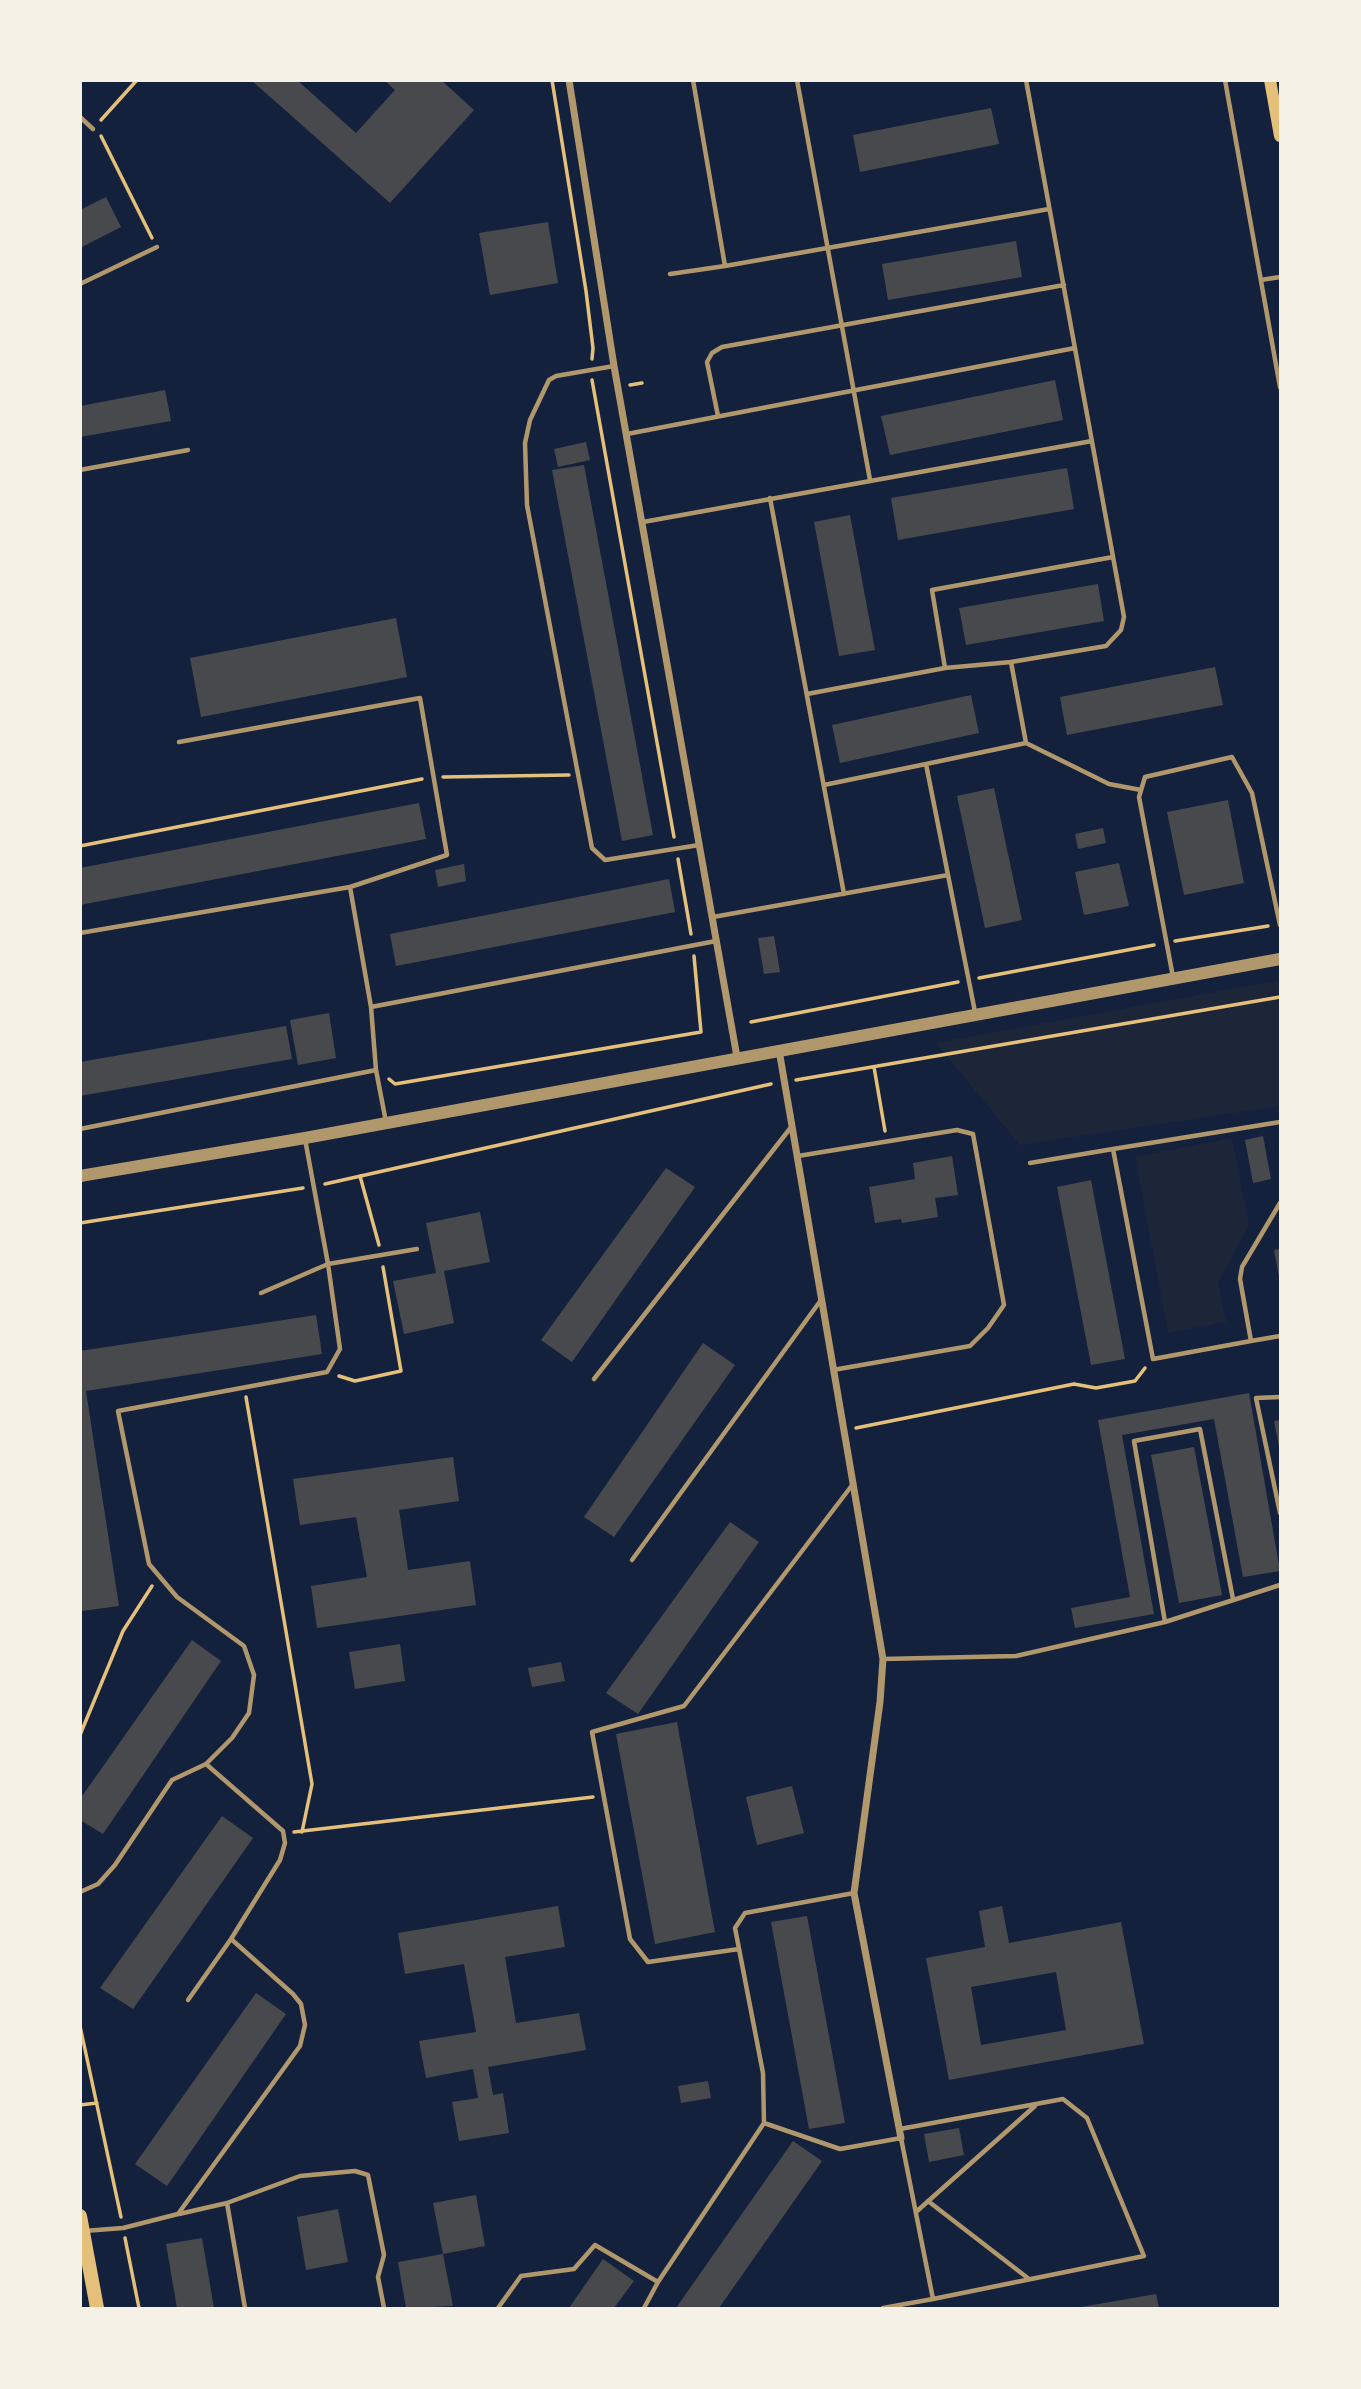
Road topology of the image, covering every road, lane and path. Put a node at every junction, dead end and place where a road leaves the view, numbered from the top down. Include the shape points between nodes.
1 (137, 80) edge
2 (552, 80) edge
3 (569, 80) edge
4 (693, 80) edge
5 (797, 80) edge
6 (1026, 80) edge
7 (1225, 80) edge
8 (1270, 80) edge
9 (80, 117) edge
10 (93, 129) junction
11 (1280, 136) edge
12 (1049, 209) junction
13 (157, 247) joint
14 (827, 249) junction
15 (725, 266) junction
16 (670, 274) dead end
17 (1280, 277) edge
18 (1261, 280) junction
19 (80, 284) edge
20 (1064, 285) junction
21 (841, 325) junction
22 (1074, 348) junction
23 (614, 366) junction
24 (590, 371) junction
25 (1280, 387) edge
26 (853, 391) junction
27 (718, 416) junction
28 (626, 434) junction
29 (1092, 441) junction
30 (188, 450) dead end
31 (80, 470) edge
32 (870, 480) junction
33 (770, 498) junction
34 (643, 522) junction
35 (1113, 557) junction
36 (1011, 662) junction
37 (944, 668) junction
38 (807, 694) junction
39 (179, 742) dead end
40 (1026, 743) junction
41 (926, 764) junction
42 (578, 775) junction
43 (433, 777) junction
44 (824, 785) junction
45 (1141, 790) junction
46 (699, 845) junction
47 (80, 846) edge
48 (676, 849) junction
49 (948, 875) junction
50 (350, 887) junction
51 (844, 894) junction
52 (712, 917) junction
53 (1280, 925) edge
54 (80, 933) edge
55 (716, 941) junction
56 (1167, 942) junction
57 (693, 946) junction
58 (1280, 958) edge
59 (1173, 978) junction
60 (968, 980) junction
61 (1280, 997) edge
62 (371, 1007) junction
63 (975, 1014) junction
64 (751, 1021) dead end
65 (779, 1050) junction
66 (737, 1058) junction
67 (874, 1067) junction
68 (376, 1070) junction
69 (784, 1082) junction
70 (386, 1122) junction
71 (1280, 1122) edge
72 (792, 1126) junction
73 (80, 1129) edge
74 (305, 1138) junction
75 (887, 1141) junction
76 (1113, 1149) junction
77 (797, 1156) junction
78 (1030, 1163) dead end
79 (80, 1176) edge
80 (360, 1176) junction
81 (314, 1186) junction
82 (1280, 1203) edge
83 (80, 1223) edge
84 (417, 1249) dead end
85 (382, 1255) junction
86 (328, 1264) junction
87 (261, 1293) dead end
88 (821, 1299) junction
89 (1280, 1336) edge
90 (1251, 1341) junction
91 (1153, 1359) junction
92 (833, 1370) junction
93 (327, 1372) junction
94 (594, 1379) dead end
95 (245, 1388) junction
96 (1280, 1397) edge
97 (844, 1430) junction
98 (853, 1484) junction
99 (1280, 1513) edge
100 (632, 1560) dead end
101 (158, 1576) junction
102 (1280, 1585) edge
103 (1233, 1599) junction
104 (1165, 1622) junction
105 (883, 1659) junction
106 (80, 1735) edge
107 (206, 1764) junction
108 (605, 1796) junction
109 (283, 1831) junction
110 (302, 1832) junction
111 (80, 1892) edge
112 (854, 1893) junction
113 (232, 1939) junction
114 (739, 1949) junction
115 (188, 2000) dead end
116 (80, 2026) edge
117 (97, 2103) junction
118 (1037, 2104) junction
119 (80, 2105) edge
120 (764, 2123) junction
121 (901, 2134) junction
122 (928, 2201) junction
123 (227, 2203) junction
124 (916, 2212) junction
125 (178, 2214) junction
126 (80, 2216) edge
127 (123, 2228) junction
128 (83, 2231) junction
129 (1030, 2279) junction
130 (658, 2282) junction
131 (933, 2299) junction
132 (97, 2308) edge
133 (139, 2308) edge
134 (245, 2308) edge
135 (384, 2308) edge
136 (498, 2308) edge
137 (644, 2308) edge
138 (883, 2308) edge

1 - 10 path
2 - 24 path via 587,302 593,348
3 - 23 street
4 - 15 lane
5 - 14 lane
6 - 12 lane
7 - 18 lane
8 - 11 main road
9 - 10 lane
10 - 13 path via 103,138
12 - 14 lane
12 - 20 lane
13 - 19 lane
14 - 15 lane
14 - 21 lane
15 - 16 lane
17 - 18 lane
18 - 25 lane
20 - 21 lane
20 - 22 lane
21 - 26 lane
21 - 27 lane via 712,353 707,362
22 - 26 lane
22 - 29 lane
23 - 24 lane
23 - 28 street
24 - 42 lane via 549,380 530,420 525,443 524,480
24 - 48 path
26 - 27 lane
26 - 32 lane
27 - 28 lane
28 - 34 street
29 - 32 lane
29 - 35 lane
30 - 31 lane
32 - 33 lane
33 - 34 lane
33 - 38 lane
34 - 46 street
35 - 36 lane via 1124,617 1115,639 1106,646
35 - 37 lane via 932,590
36 - 37 lane
36 - 40 lane
37 - 38 lane
38 - 44 lane
39 - 43 lane via 419,698
40 - 41 lane
40 - 45 lane via 1109,784
41 - 44 lane
41 - 49 lane
42 - 43 path
42 - 48 lane via 592,848 606,860
43 - 47 path
43 - 50 lane via 447,855
44 - 51 lane
45 - 53 lane via 1145,777 1232,757 1252,793
45 - 56 lane
46 - 48 lane
46 - 52 street
48 - 57 path
49 - 51 lane
49 - 60 lane
50 - 54 lane
50 - 62 lane
51 - 52 lane
52 - 55 street
53 - 56 path
55 - 57 lane
55 - 66 street
56 - 59 lane
56 - 60 path
57 - 62 lane
57 - 68 path via 701,1032 395,1084
58 - 59 street
59 - 63 street
60 - 63 lane
60 - 64 path
61 - 67 path
62 - 68 lane
63 - 65 street
65 - 66 street
65 - 69 street
66 - 70 street
67 - 69 path
67 - 75 path
68 - 70 lane
68 - 73 lane
69 - 72 street
69 - 80 path
70 - 74 street
71 - 76 lane
72 - 77 street
72 - 94 lane
74 - 79 street
74 - 81 lane
75 - 77 lane
75 - 92 lane via 957,1130 973,1134 1004,1305 970,1346
76 - 78 lane
76 - 91 lane
77 - 88 street
80 - 81 path
80 - 85 path
81 - 83 path
81 - 86 lane
82 - 90 lane via 1242,1267
84 - 85 lane
85 - 86 lane
85 - 93 path via 401,1371 355,1381
86 - 87 lane
86 - 93 lane via 340,1349
88 - 92 street
88 - 100 lane
89 - 90 lane
90 - 91 lane
91 - 97 path via 1135,1381 1096,1388 1074,1384
92 - 97 street
93 - 95 lane
95 - 101 lane via 118,1411 149,1564
95 - 110 path via 312,1784
96 - 99 lane via 1256,1398
97 - 98 street
98 - 105 street
98 - 108 lane via 684,1706 592,1732
101 - 106 path via 124,1631
101 - 107 lane via 177,1597 244,1646 254,1675 249,1713
102 - 103 lane
103 - 104 lane
103 - 104 lane via 1200,1429 1134,1441
104 - 105 lane via 1016,1656
105 - 112 street
107 - 109 lane
107 - 111 lane via 172,1780 115,1865 98,1884
108 - 110 path
108 - 114 lane via 630,1939 648,1962
109 - 110 path
109 - 113 lane via 280,1860
112 - 114 lane via 745,1913 735,1928
112 - 121 street
113 - 115 lane
113 - 125 lane via 293,1994 301,2004 306,2025 300,2046
114 - 120 lane via 763,2073
116 - 117 path
117 - 119 path
117 - 127 path
118 - 121 lane
118 - 122 lane
118 - 129 lane via 1063,2099 1087,2118 1144,2256
120 - 121 lane via 840,2149
120 - 130 lane
121 - 124 lane
122 - 124 lane
122 - 129 lane
123 - 125 lane
123 - 134 lane
123 - 135 lane via 280,2181 318,2172 368,2175 384,2255 378,2277
124 - 131 lane
125 - 127 lane
126 - 128 main road
127 - 128 lane
127 - 133 path
128 - 132 main road
129 - 131 lane
130 - 136 lane via 595,2245 574,2269 522,2276
130 - 137 lane
131 - 138 lane

